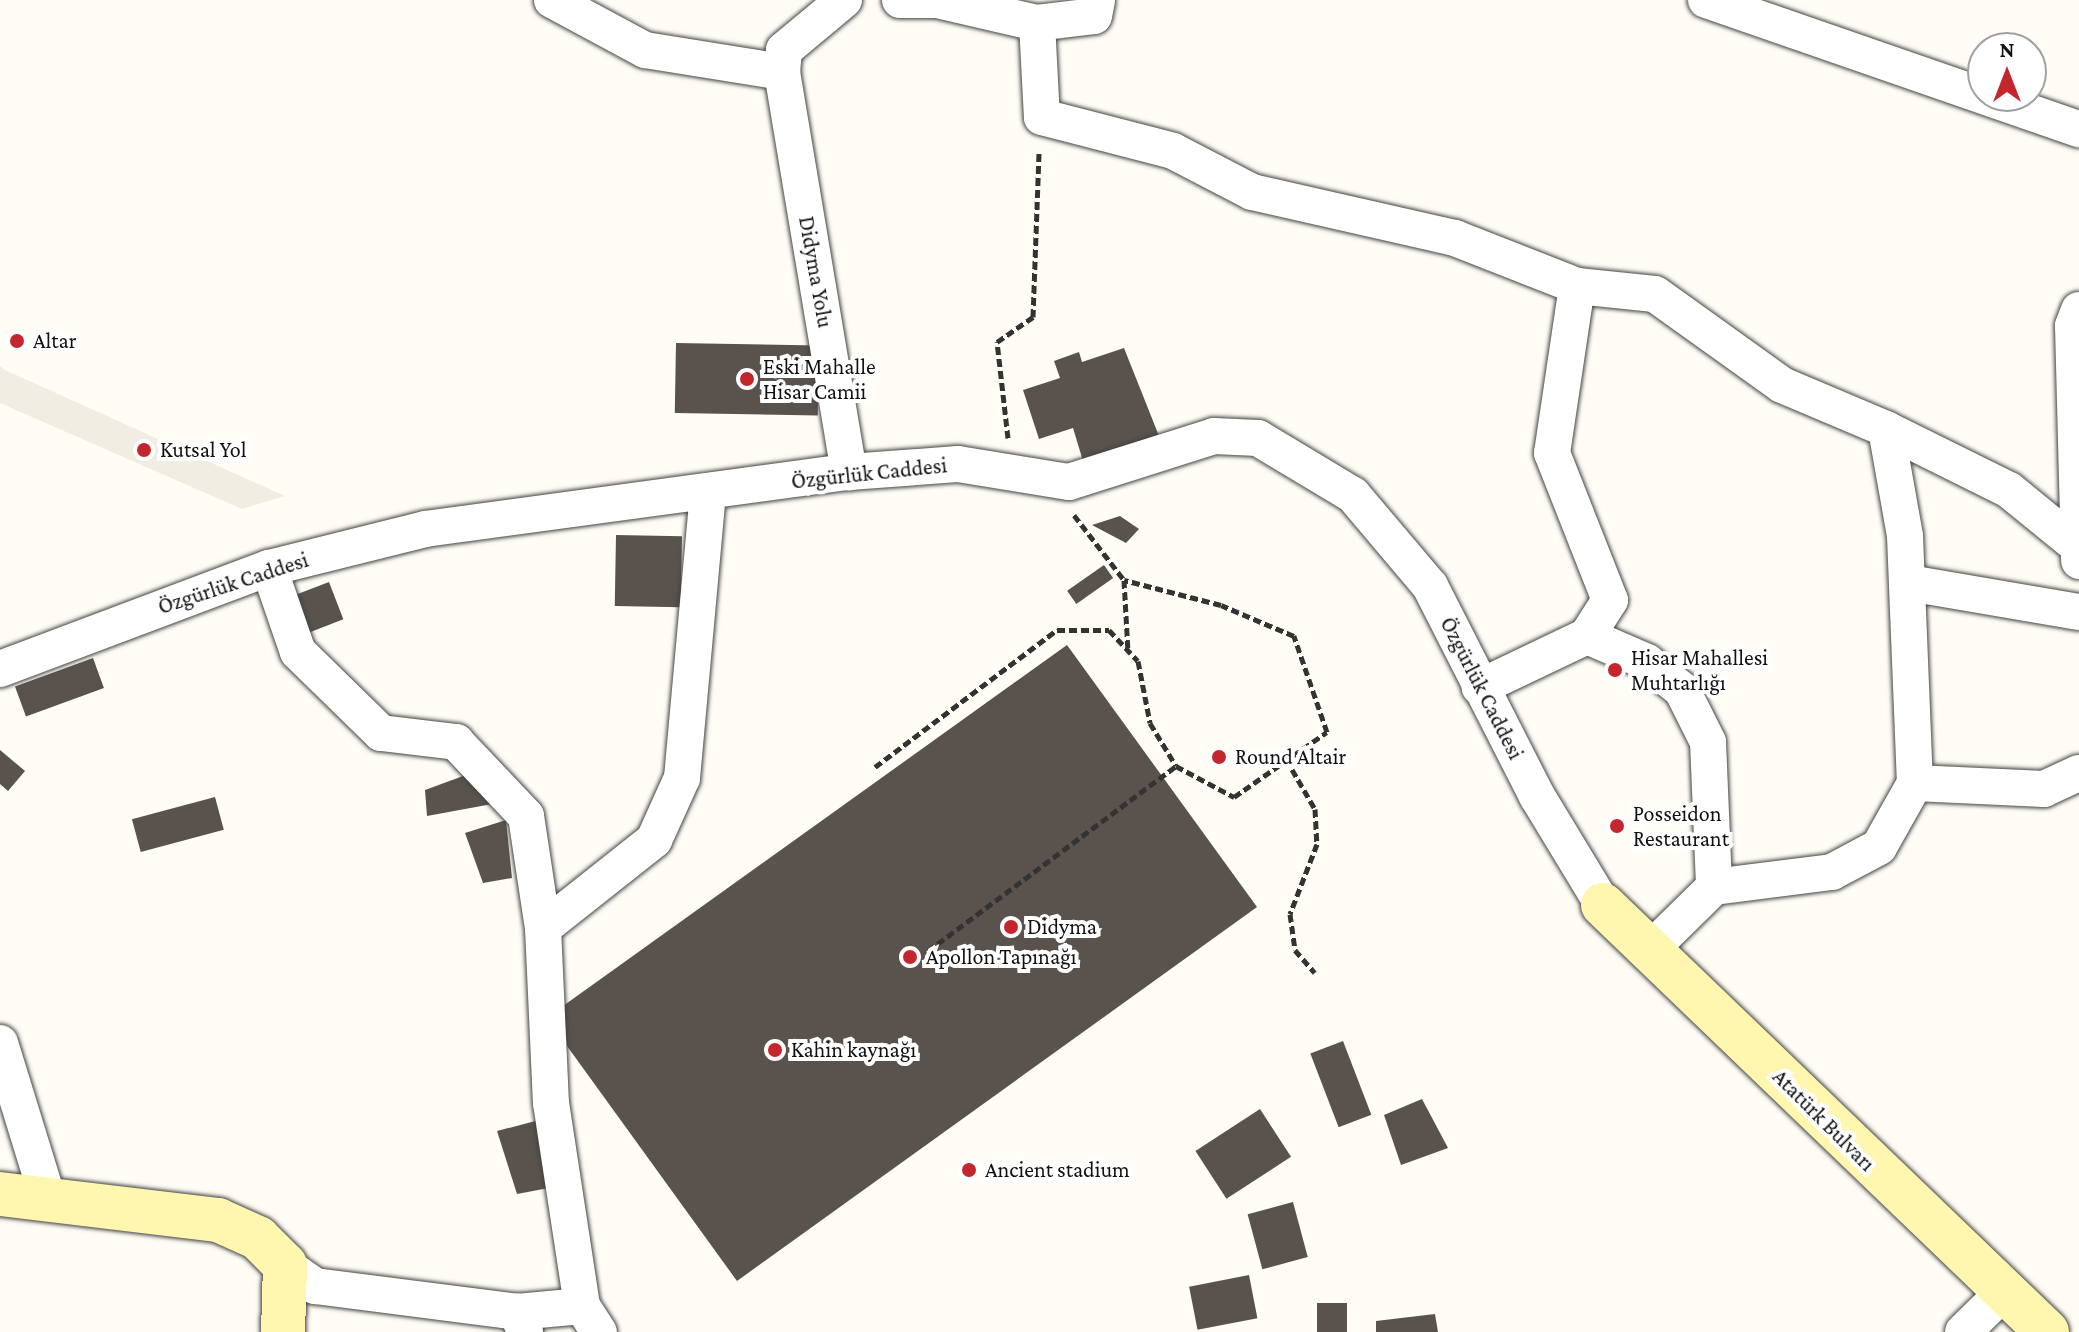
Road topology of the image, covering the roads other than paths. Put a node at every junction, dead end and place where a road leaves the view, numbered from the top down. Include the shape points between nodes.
1 (552, 0) edge
2 (844, 0) edge
3 (900, 0) edge
4 (1097, 0) edge
5 (1706, 0) edge
6 (1037, 23) junction
7 (782, 72) junction
8 (2079, 129) edge
9 (1577, 286) junction
10 (2079, 310) edge
11 (1886, 429) junction
12 (849, 472) junction
13 (708, 491) junction
14 (2076, 552) edge
15 (269, 568) junction
16 (1909, 583) junction
17 (2079, 612) edge
18 (1587, 636) junction
19 (0, 669) edge
20 (1480, 687) junction
21 (2079, 773) edge
22 (1915, 783) junction
23 (1714, 887) junction
24 (1603, 905) joint
25 (543, 928) junction
26 (1653, 947) junction
27 (0, 1043) edge
28 (0, 1194) edge
29 (47, 1196) junction
30 (285, 1265) junction
31 (2004, 1292) junction
32 (590, 1319) edge
33 (521, 1322) edge
34 (283, 1332) edge
35 (1963, 1332) edge
36 (2047, 1332) edge

1 - 7 street via 645,50
2 - 7 street via 784,50
3 - 6 street via 937,0
4 - 6 street via 1094,16
5 - 8 street
6 - 9 street via 1042,117 1173,151 1252,192 1455,238
7 - 12 street, Didyma Yolu
9 - 11 street via 1655,294 1782,385
9 - 18 street via 1552,453 1610,600
10 - 14 street via 2073,326
11 - 14 street via 2009,490
11 - 16 street
12 - 13 street, Özgürlük Caddesi
12 - 20 street, Özgürlük Caddesi via 958,464 1013,479 1069,482 1214,436 1258,438 1353,495 1430,586
13 - 15 street, Özgürlük Caddesi via 425,529
13 - 25 street via 682,778 654,840
15 - 19 street, Özgürlük Caddesi
15 - 25 street via 298,652 381,733 456,742 526,816
16 - 17 street
16 - 22 street
18 - 20 street
18 - 23 street via 1647,662 1682,690 1708,742
20 - 24 street, Özgürlük Caddesi
21 - 22 street via 2044,789
22 - 23 street via 1879,847 1832,872
23 - 26 street
24 - 26 main road, Atatürk Bulvarı
25 - 32 street via 551,1103
26 - 31 main road, Atatürk Bulvarı
27 - 29 street
28 - 29 main road
29 - 30 main road via 218,1220 258,1238
30 - 33 street via 315,1286
30 - 34 main road
31 - 35 street
31 - 36 main road, Atatürk Bulvarı
32 - 33 street

